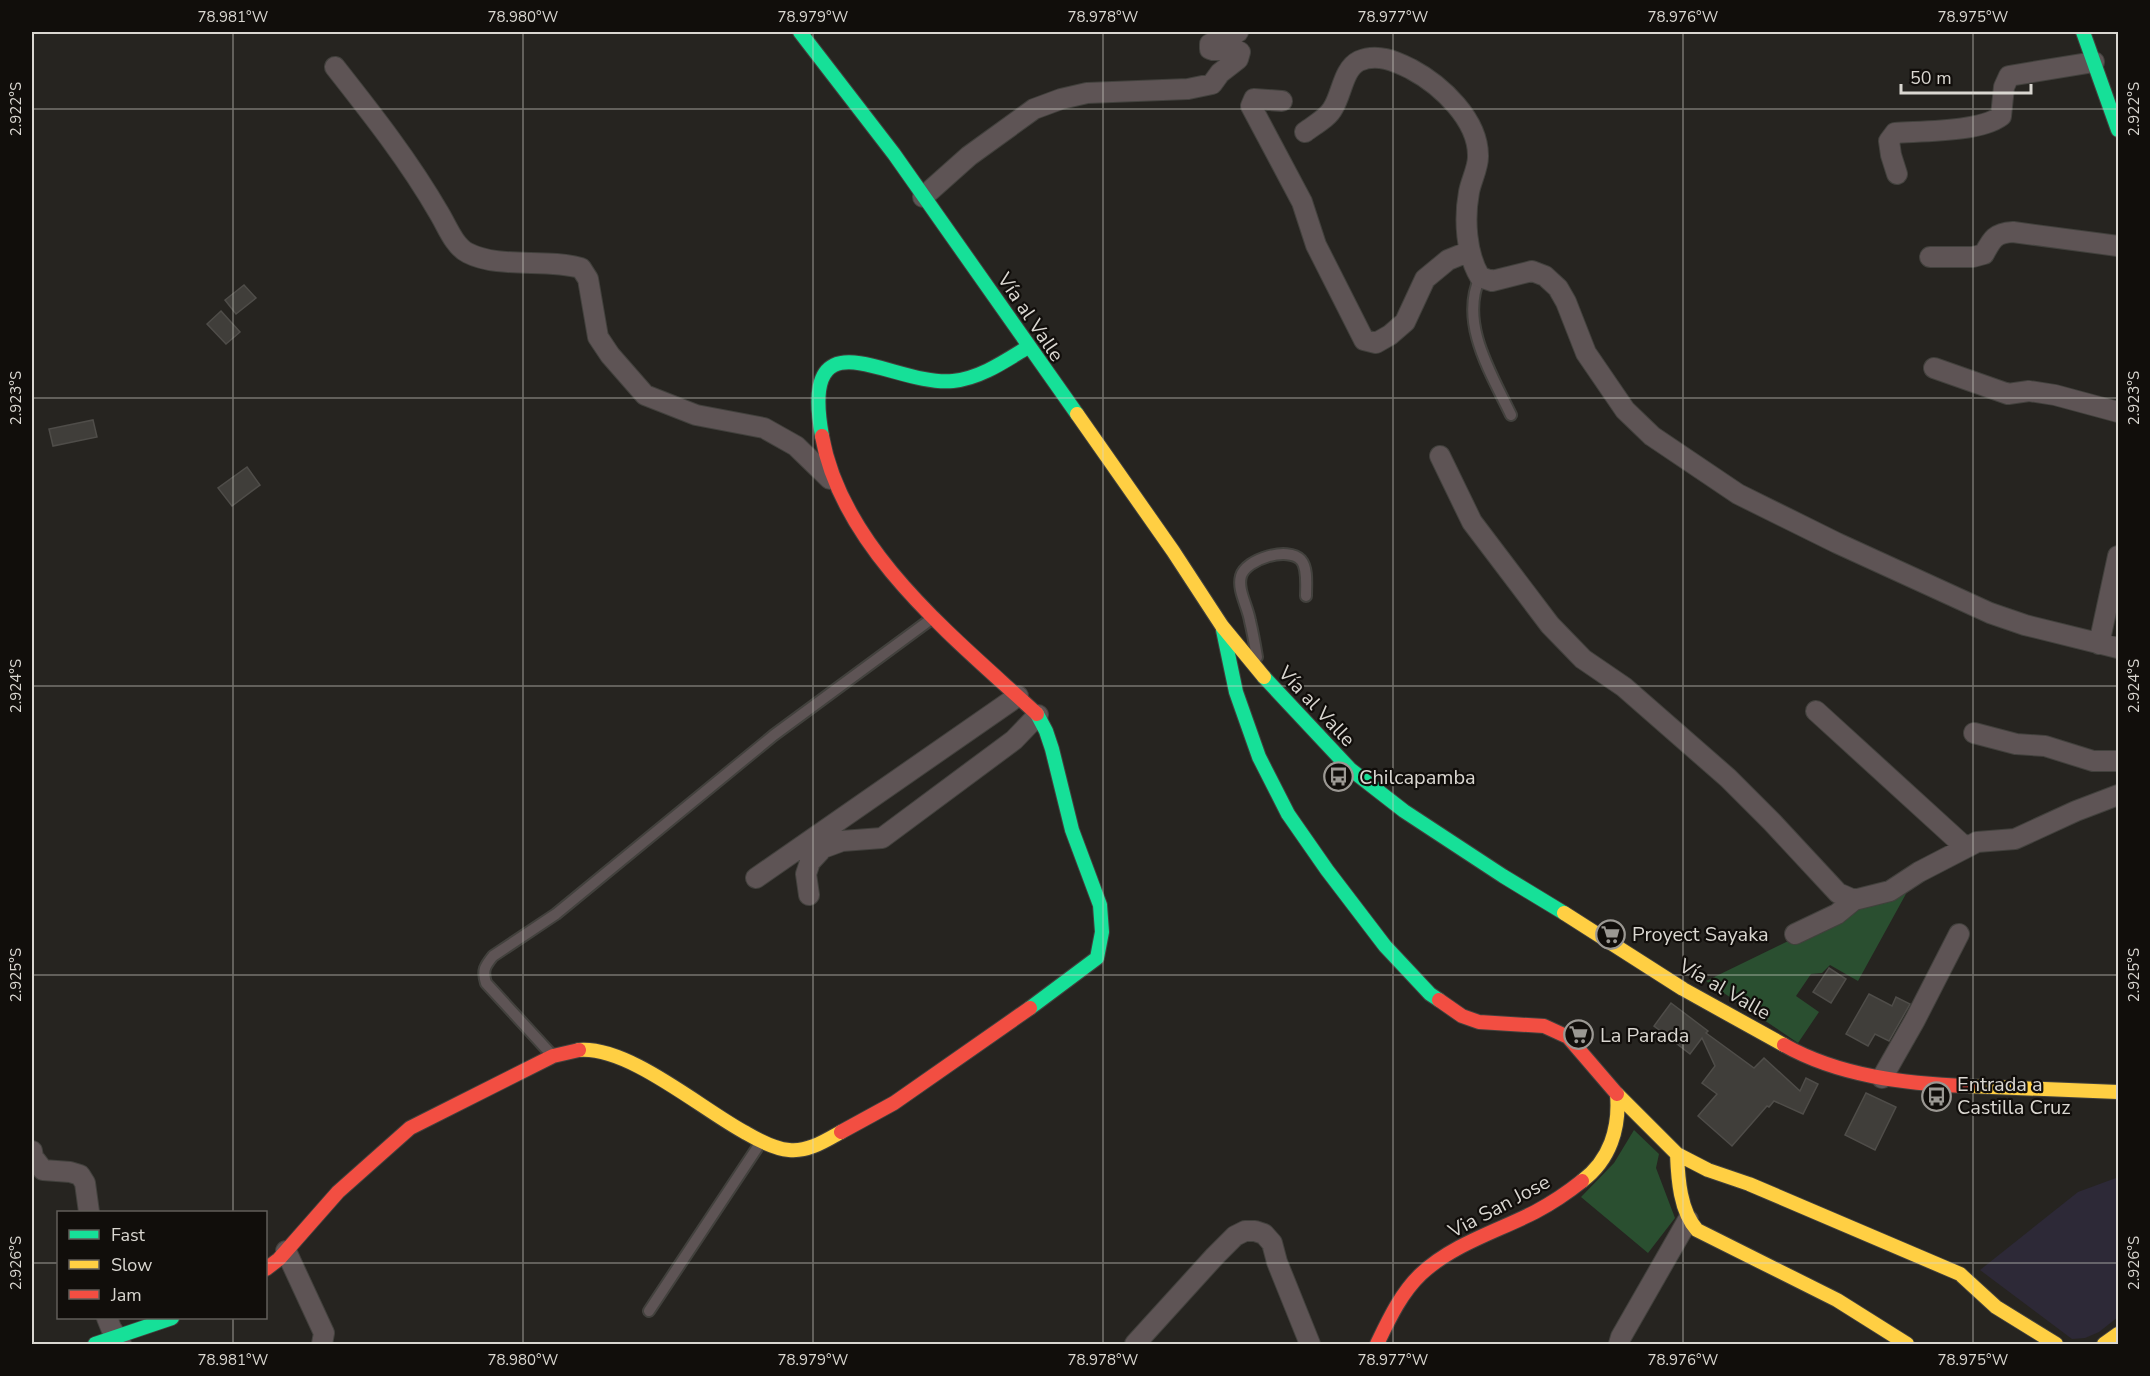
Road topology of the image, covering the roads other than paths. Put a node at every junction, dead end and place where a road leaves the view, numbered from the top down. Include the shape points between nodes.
1 (800, 32) edge
2 (1238, 32) edge
3 (2088, 42) edge
4 (335, 67) dead end
5 (1282, 100) dead end
6 (2118, 130) edge
7 (1305, 132) dead end
8 (1897, 174) dead end
9 (923, 197) junction
10 (2118, 246) edge
11 (1470, 251) junction
12 (1930, 257) dead end
13 (1480, 277) junction
14 (1028, 347) junction
15 (1934, 368) dead end
16 (2118, 412) edge
17 (1511, 415) dead end
18 (1440, 456) dead end
19 (836, 485) junction
20 (2118, 556) edge
21 (1306, 596) dead end
22 (934, 617) junction
23 (1222, 626) junction
24 (2109, 646) edge
25 (1260, 673) junction
26 (1018, 696) junction
27 (1816, 711) dead end
28 (1038, 715) junction
29 (1974, 733) dead end
30 (2118, 761) edge
31 (2118, 795) edge
32 (1965, 847) junction
33 (756, 879) dead end
34 (809, 895) dead end
35 (1854, 900) junction
36 (1795, 934) dead end
37 (1959, 934) dead end
38 (553, 1056) junction
39 (1882, 1078) junction
40 (2118, 1092) edge
41 (1617, 1094) junction
42 (761, 1141) junction
43 (32, 1152) edge
44 (1677, 1154) junction
45 (89, 1211) edge
46 (1688, 1220) junction
47 (286, 1251) junction
48 (267, 1268) edge
49 (649, 1311) dead end
50 (108, 1319) edge
51 (168, 1319) edge
52 (119, 1341) edge
53 (95, 1344) edge
54 (322, 1344) edge
55 (1135, 1344) edge
56 (1310, 1344) edge
57 (1377, 1344) edge
58 (1619, 1344) edge
59 (1907, 1344) edge
60 (2056, 1344) edge

1 - 9 street, Vía al Valle
2 - 9 street via 1210,44 1213,50 1240,52 1238,59 1212,84 1188,89 1087,93 1035,109 969,156
3 - 6 street
3 - 8 street via 2009,76 2001,116 1993,122 1895,133 1889,141
4 - 19 street via 381,125 454,240 466,252 484,260 581,268 588,279 598,337 645,395 696,415 764,428 796,446
5 - 11 street via 1254,99 1251,106 1302,202 1316,245 1364,340 1376,343 1390,335 1405,322 1425,279 1448,260
7 - 11 street via 1332,110 1356,62 1370,57 1391,60 1429,80 1446,93 1465,117 1474,137 1478,157 1468,195
9 - 14 street, Vía al Valle
10 - 12 street via 2013,232 2001,233 1991,240 1984,254
11 - 13 street
13 - 17 lane via 1472,315 1487,365
13 - 24 street via 1492,280 1532,271 1545,276 1558,288 1586,353 1625,410 1652,436 1738,494 1990,613
14 - 19 street via 981,375 942,381 868,364 839,364 822,375 816,393 818,428
14 - 23 street, Vía al Valle
15 - 16 street via 2008,394 2030,391 2055,395
18 - 35 street via 1472,522 1550,625 1583,659 1624,687 1728,778 1838,893
19 - 22 street via 890,570
20 - 24 street
21 - 25 lane via 1302,561 1292,554 1269,555 1241,574 1240,586
22 - 26 street
22 - 38 lane via 774,735 556,914 493,956 482,972 486,983
23 - 25 street, Vía al Valle
23 - 41 street via 1236,692 1264,766 1288,814 1384,946 1430,994 1462,1016 1479,1022 1544,1026 1568,1037
25 - 39 street, Vía al Valle via 1350,769 1404,811 1503,876 1683,989 1794,1051 1850,1072
26 - 28 street
26 - 33 street
27 - 32 street
28 - 34 street via 1014,740 882,838 842,841 823,848 810,862 806,874
28 - 42 street via 1052,749 1072,830 1100,905 1102,932 1097,957 894,1103 816,1146 789,1150
29 - 30 street via 2016,744 2044,746 2093,761
31 - 32 street via 2015,839 1977,842
32 - 35 street via 1890,891
35 - 36 street via 1837,914
37 - 39 street
38 - 42 street via 581,1049 607,1053 644,1070
38 - 47 street via 410,1128 338,1192
39 - 40 street, Vía al Valle via 1956,1086
41 - 44 street
41 - 57 street, Via San Jose via 1616,1131 1599,1165 1584,1182 1431,1266 1396,1304
42 - 49 lane
43 - 45 street via 43,1170 80,1175 85,1182
44 - 46 street
44 - 60 street via 1960,1274 1996,1306
46 - 58 street
46 - 59 street via 1697,1230 1837,1300
47 - 48 street
47 - 54 street via 324,1333
50 - 52 street
51 - 52 street
52 - 53 street
55 - 56 street via 1235,1236 1245,1231 1264,1234 1272,1243

